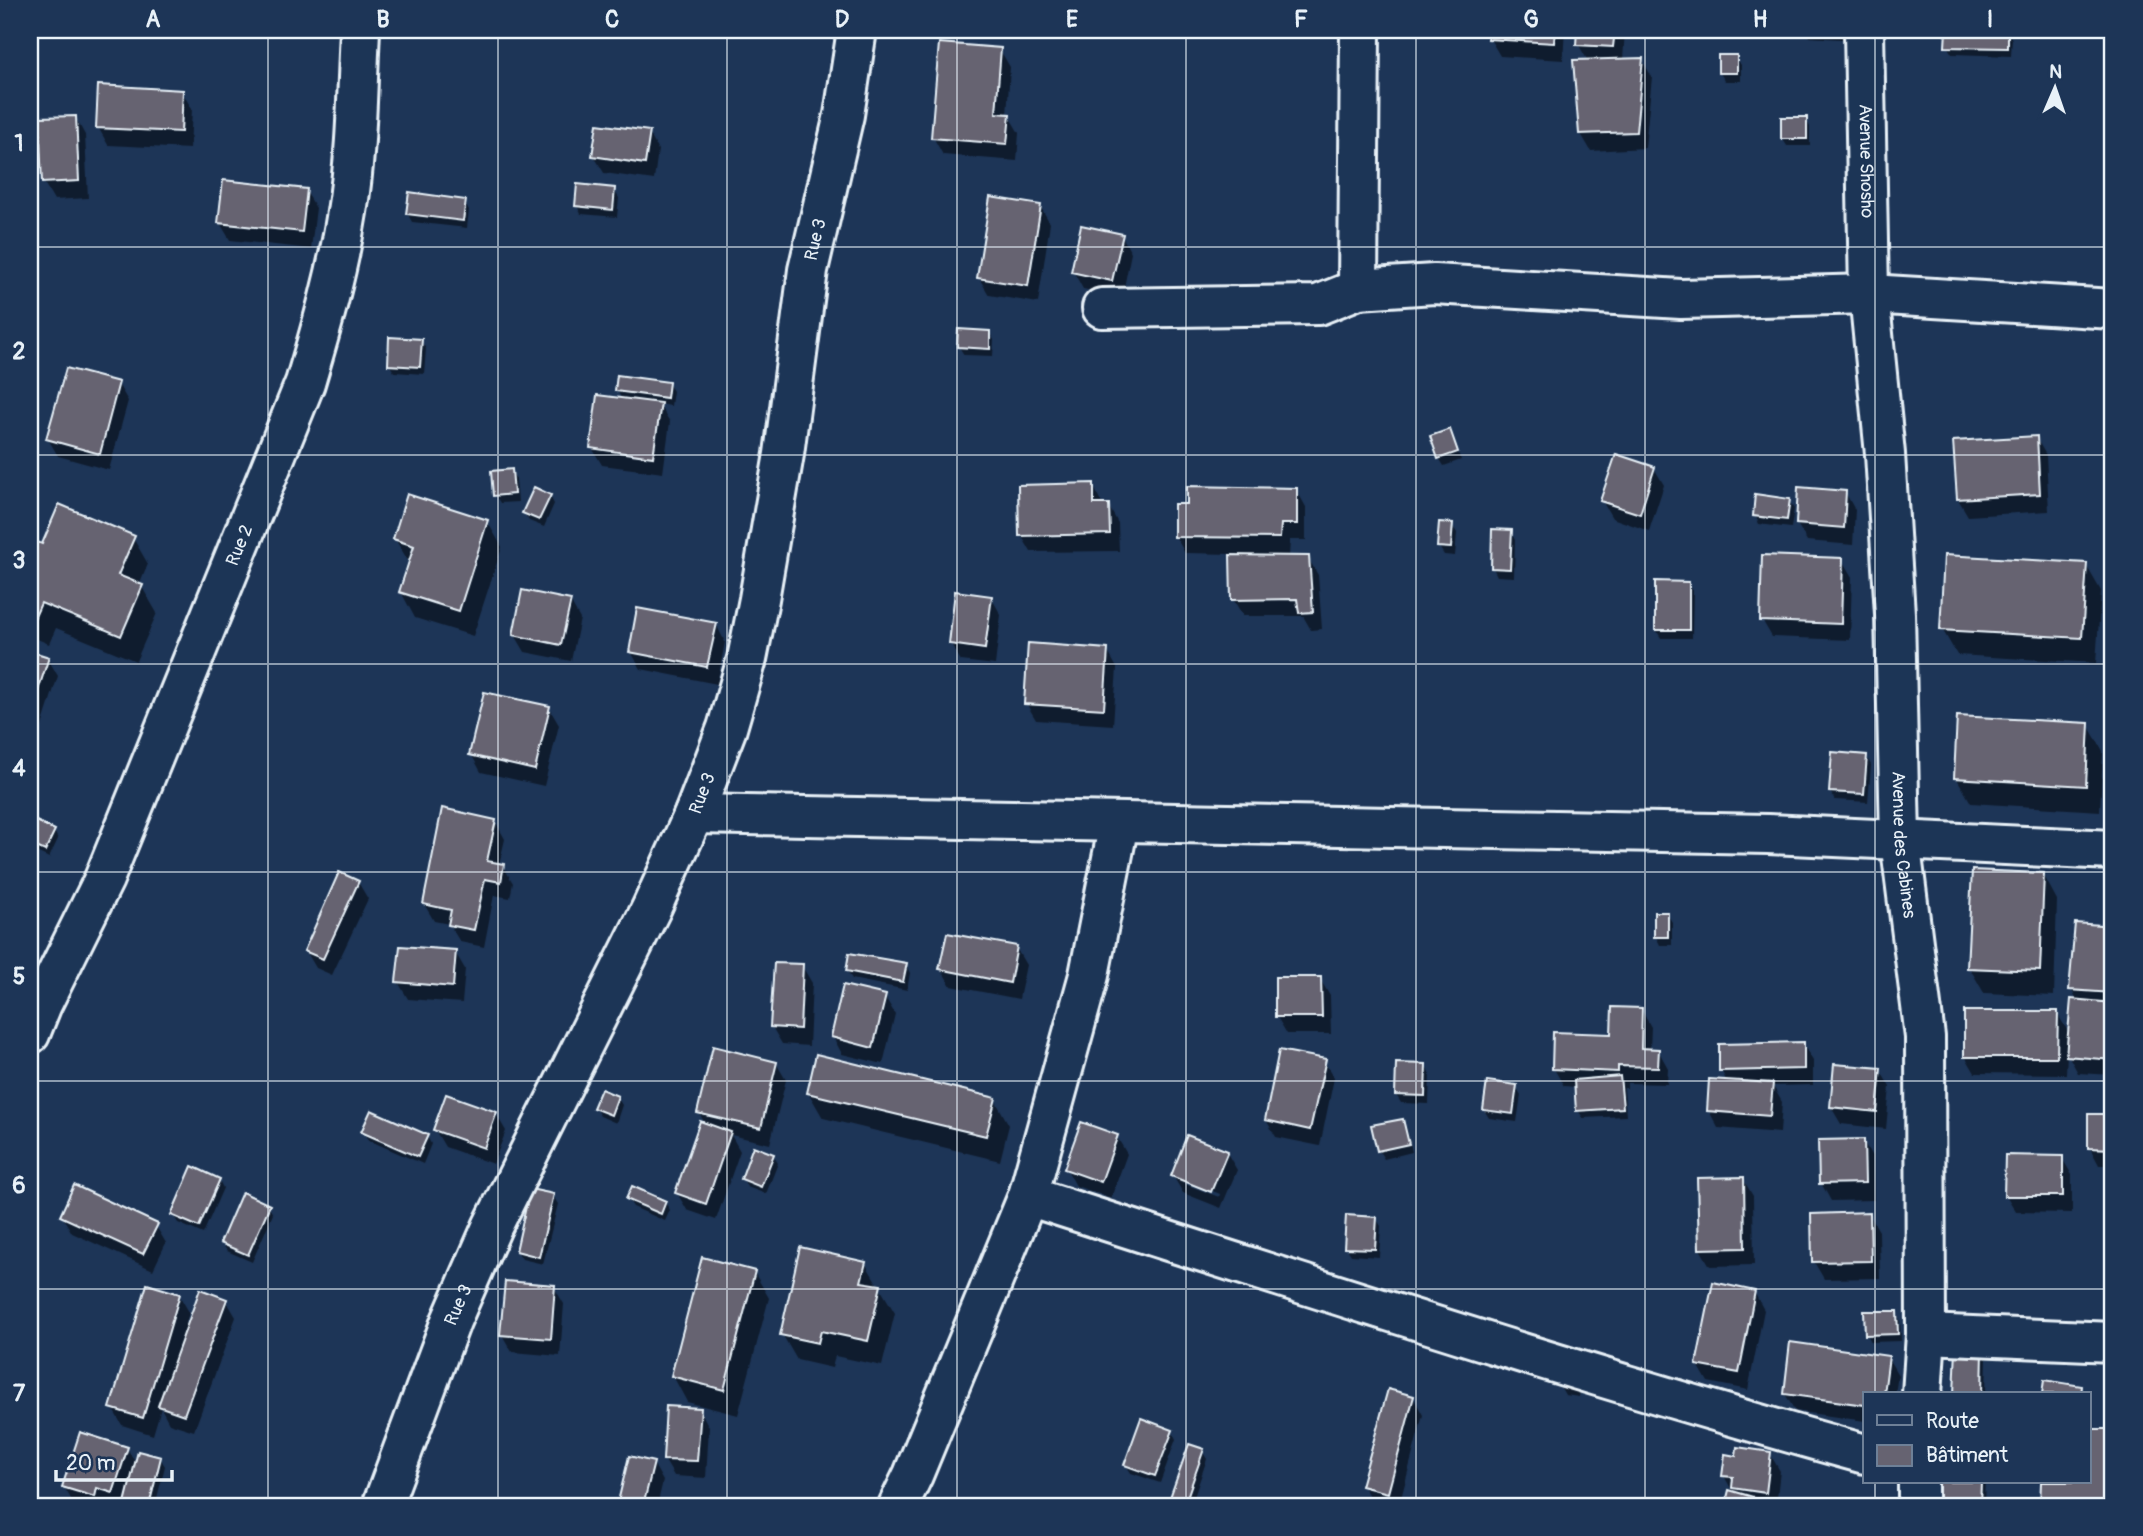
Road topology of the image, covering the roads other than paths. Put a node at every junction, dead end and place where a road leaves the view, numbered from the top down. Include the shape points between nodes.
1 (360, 30) edge
2 (858, 30) edge
3 (1360, 30) edge
4 (1864, 30) edge
5 (1358, 289) junction
6 (1870, 294) junction
7 (1102, 308) dead end
8 (2113, 309) edge
9 (694, 814) junction
10 (1119, 823) junction
11 (1900, 840) junction
12 (2113, 850) edge
13 (30, 1034) edge
14 (1028, 1196) junction
15 (1926, 1334) junction
16 (2113, 1342) edge
17 (1922, 1392) edge
18 (1863, 1453) edge
19 (1918, 1484) edge
20 (382, 1506) edge
21 (898, 1506) edge
22 (1918, 1506) edge

1 - 13 street, Rue 2 via 347,210 330,298 305,383 104,879
2 - 9 street, Rue 3 via 844,116 808,270 784,454 747,659 727,729
3 - 5 street
4 - 6 street, Avenue Shosho
5 - 6 street via 1434,284 1681,299
5 - 7 street via 1318,305
6 - 8 street
6 - 11 street, Avenue des Cabines via 1895,614
9 - 10 street
9 - 20 street, Rue 3 via 472,1270
10 - 11 street
10 - 14 street via 1088,975
11 - 12 street
11 - 15 street, Avenue des Cabines via 1925,1037
14 - 18 street via 1704,1409
14 - 21 street
15 - 16 street
15 - 17 street, Avenue des Cabines
19 - 22 street

